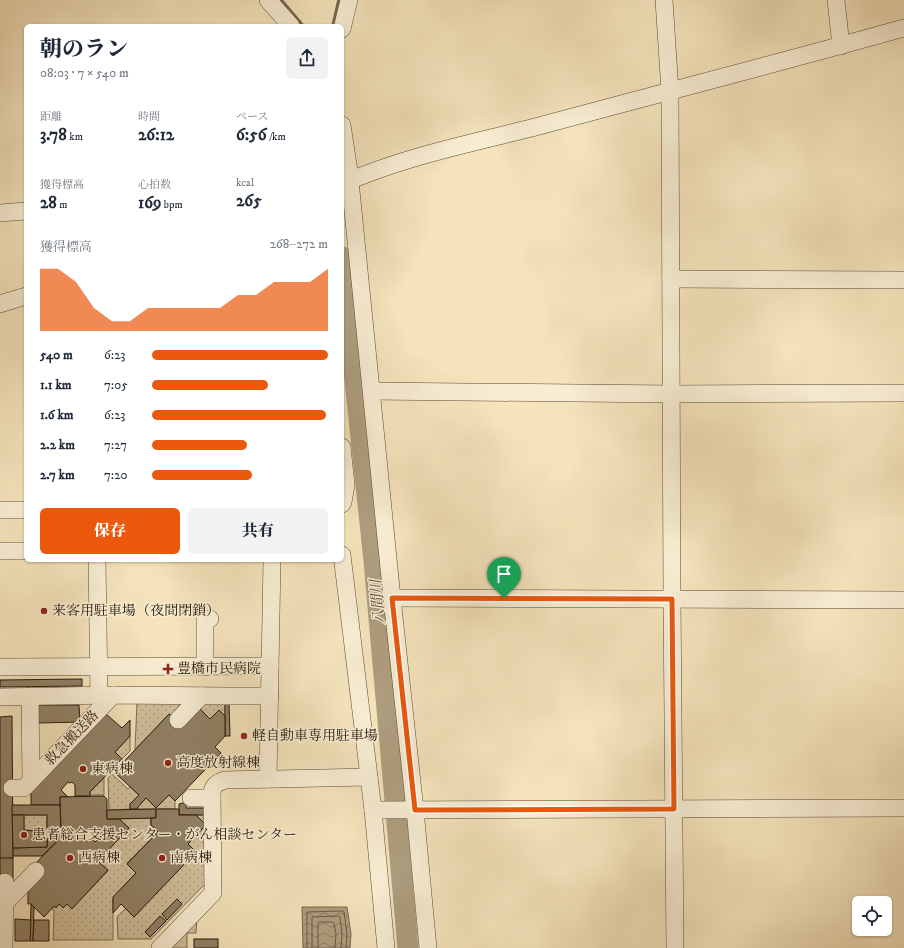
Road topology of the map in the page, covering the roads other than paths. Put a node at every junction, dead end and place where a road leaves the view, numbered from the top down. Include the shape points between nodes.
1 (268, 0) edge
2 (349, 0) edge
3 (664, 0) edge
4 (836, 0) edge
5 (289, 24) edge
6 (343, 24) edge
7 (904, 28) edge
8 (841, 46) junction
9 (670, 91) junction
10 (344, 154) edge
11 (346, 182) edge
12 (24, 211) edge
13 (0, 213) edge
14 (671, 279) junction
15 (904, 280) edge
16 (24, 297) edge
17 (0, 304) edge
18 (372, 391) junction
19 (904, 393) edge
20 (671, 394) junction
21 (344, 466) edge
22 (344, 496) edge
23 (0, 510) edge
24 (24, 510) edge
25 (0, 551) edge
26 (24, 551) edge
27 (97, 562) edge
28 (272, 562) edge
29 (343, 562) edge
30 (392, 598) junction
31 (672, 599) junction
32 (904, 600) edge
33 (210, 619) dead end
34 (270, 666) junction
35 (0, 667) edge
36 (99, 667) junction
37 (205, 667) junction
38 (106, 695) junction
39 (30, 696) junction
40 (201, 696) junction
41 (270, 696) junction
42 (0, 697) edge
43 (178, 720) dead end
44 (368, 777) junction
45 (268, 779) junction
46 (31, 780) junction
47 (12, 788) dead end
48 (904, 808) edge
49 (674, 809) junction
50 (377, 810) junction
51 (412, 810) junction
52 (36, 871) dead end
53 (5, 882) dead end
54 (4, 904) junction
55 (4, 948) edge
56 (160, 948) edge
57 (386, 948) edge
58 (428, 948) edge
59 (675, 948) edge

1 - 5 street
2 - 6 street
3 - 9 street
4 - 8 street
7 - 8 street
8 - 9 street
9 - 11 street via 417,157
9 - 14 street
10 - 11 street
11 - 18 street
12 - 13 street
14 - 15 street
14 - 20 street
16 - 17 street
18 - 20 street
18 - 30 street
19 - 20 street
20 - 31 street
21 - 22 street
23 - 24 street
25 - 26 street
27 - 36 street
28 - 34 street
29 - 44 street
30 - 31 street
30 - 51 street
31 - 32 street
31 - 49 street
33 - 37 street via 205,619
34 - 37 street
34 - 41 street
35 - 36 street
36 - 37 street
36 - 38 street
38 - 39 street
38 - 40 street
38 - 46 street, 救急搬送路
39 - 42 street
39 - 46 street, 救急搬送路
40 - 41 street
40 - 43 street
41 - 45 street
44 - 45 street
44 - 50 street
45 - 56 street via 218,782 202,798 213,893
46 - 47 street, 救急搬送路 via 24,788
48 - 49 street
49 - 51 street
49 - 59 street
50 - 51 street
50 - 57 street
51 - 58 street
52 - 54 street
53 - 54 street
54 - 55 street

